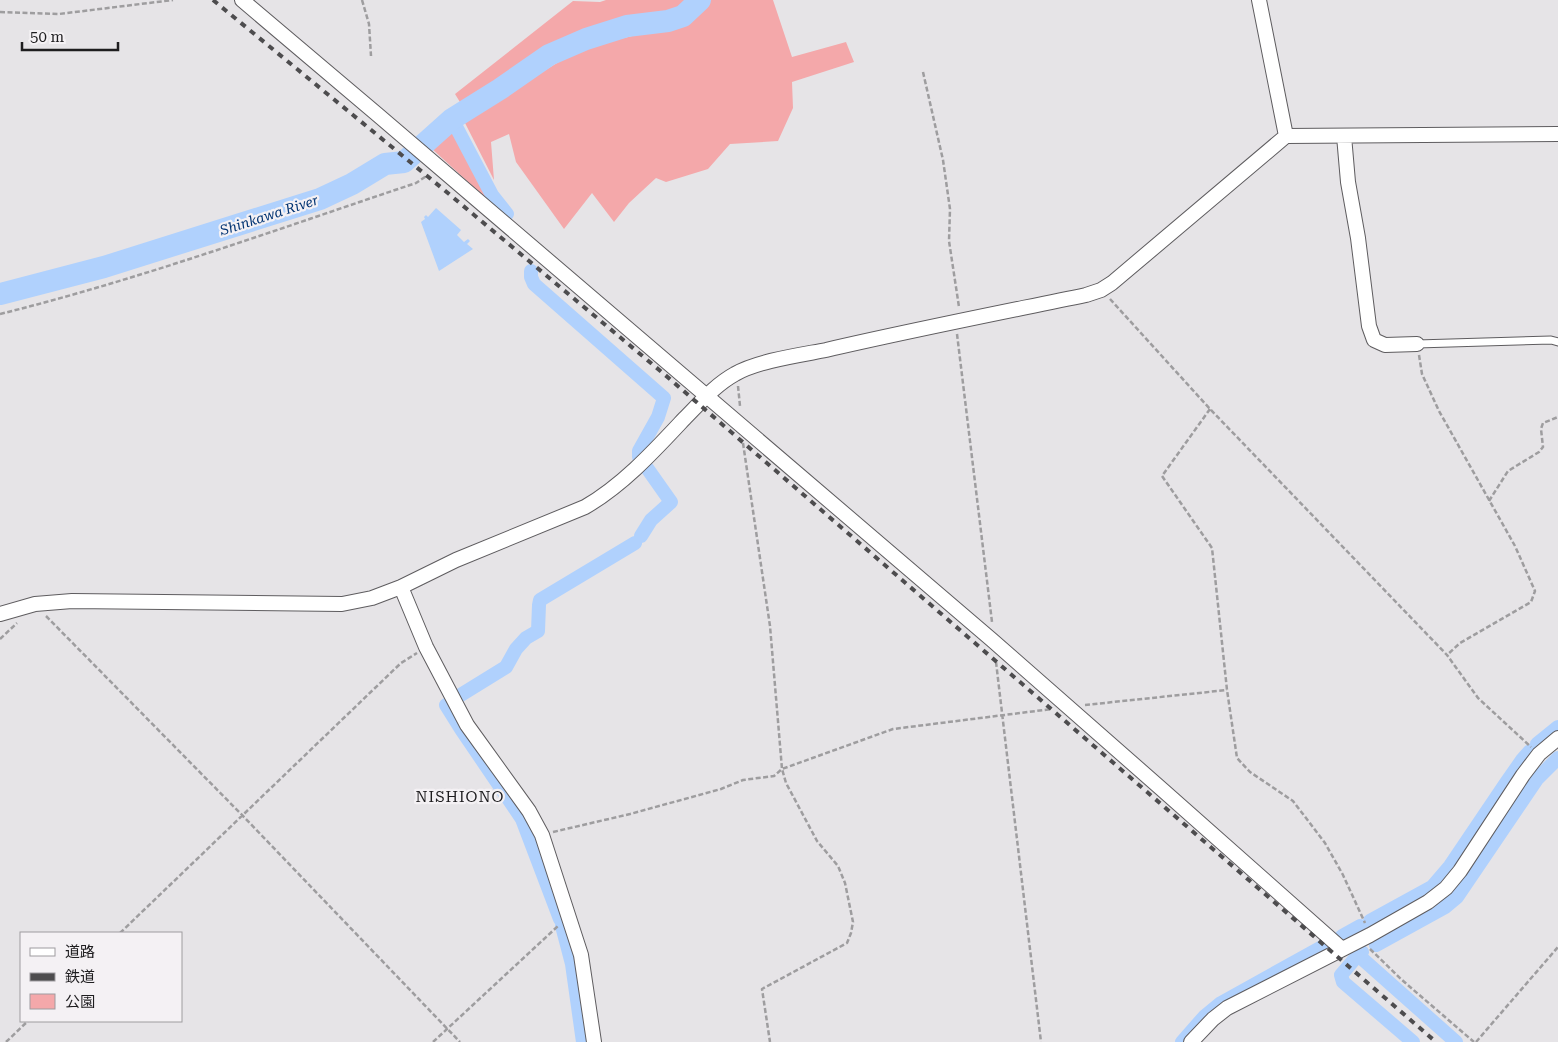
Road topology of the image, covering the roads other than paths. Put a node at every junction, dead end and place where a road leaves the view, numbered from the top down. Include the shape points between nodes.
1 (242, 0) edge
2 (1258, 0) edge
3 (1558, 134) edge
4 (1286, 136) junction
5 (1344, 136) junction
6 (1558, 342) edge
7 (1417, 344) joint
8 (708, 395) junction
9 (401, 587) junction
10 (0, 614) edge
11 (1558, 738) edge
12 (1342, 949) junction
13 (594, 1042) edge
14 (1191, 1042) edge

1 - 8 street
2 - 4 street
3 - 5 street
4 - 5 street
4 - 8 street via 1101,290 758,365 737,372
5 - 7 street via 1368,326 1374,340 1385,345
6 - 7 lane
8 - 9 street via 602,497
8 - 12 street
9 - 10 street via 372,598 342,604 72,601 35,604
9 - 13 street via 426,647 468,725 529,810 542,834 581,955
11 - 12 street via 1539,754 1523,775 1446,888 1428,902
12 - 14 street via 1227,1008

